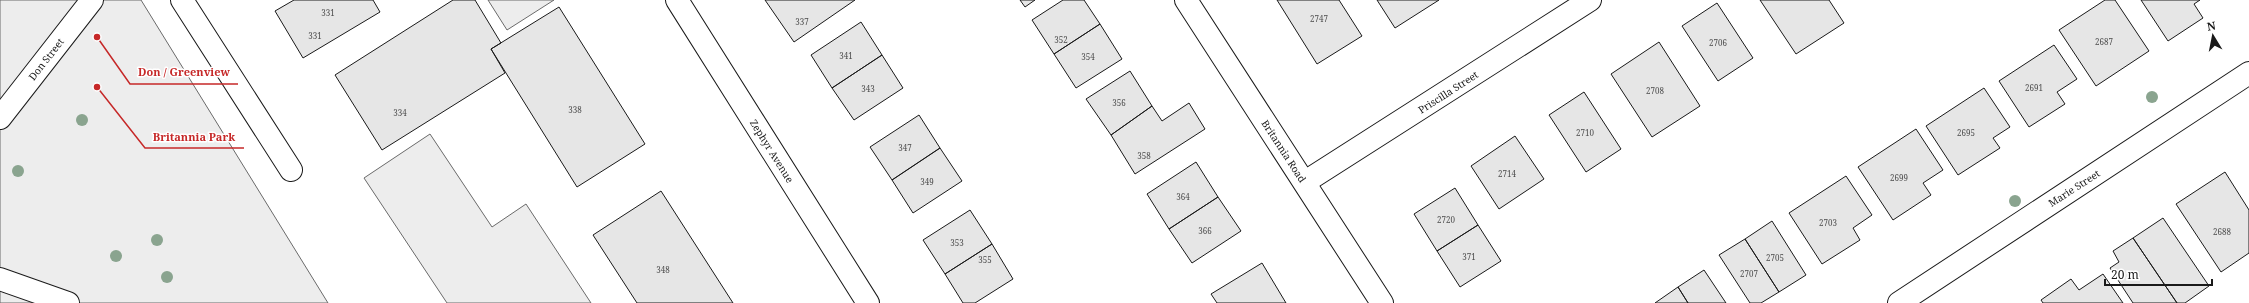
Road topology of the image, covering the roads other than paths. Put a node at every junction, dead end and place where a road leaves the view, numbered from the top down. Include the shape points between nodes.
1 (92, 0) edge
2 (182, 0) edge
3 (677, 0) edge
4 (1186, 0) edge
5 (1590, 0) edge
6 (2249, 74) edge
7 (0, 118) edge
8 (291, 170) dead end
9 (1305, 182) junction
10 (0, 279) edge
11 (68, 303) edge
12 (868, 303) edge
13 (1382, 303) edge
14 (1899, 303) edge

1 - 7 street, Don Street
2 - 8 street
3 - 12 street, Zephyr Avenue
4 - 9 street, Britannia Road
5 - 9 street, Priscilla Street
6 - 14 street, Marie Street
9 - 13 street, Britannia Road
10 - 11 street

